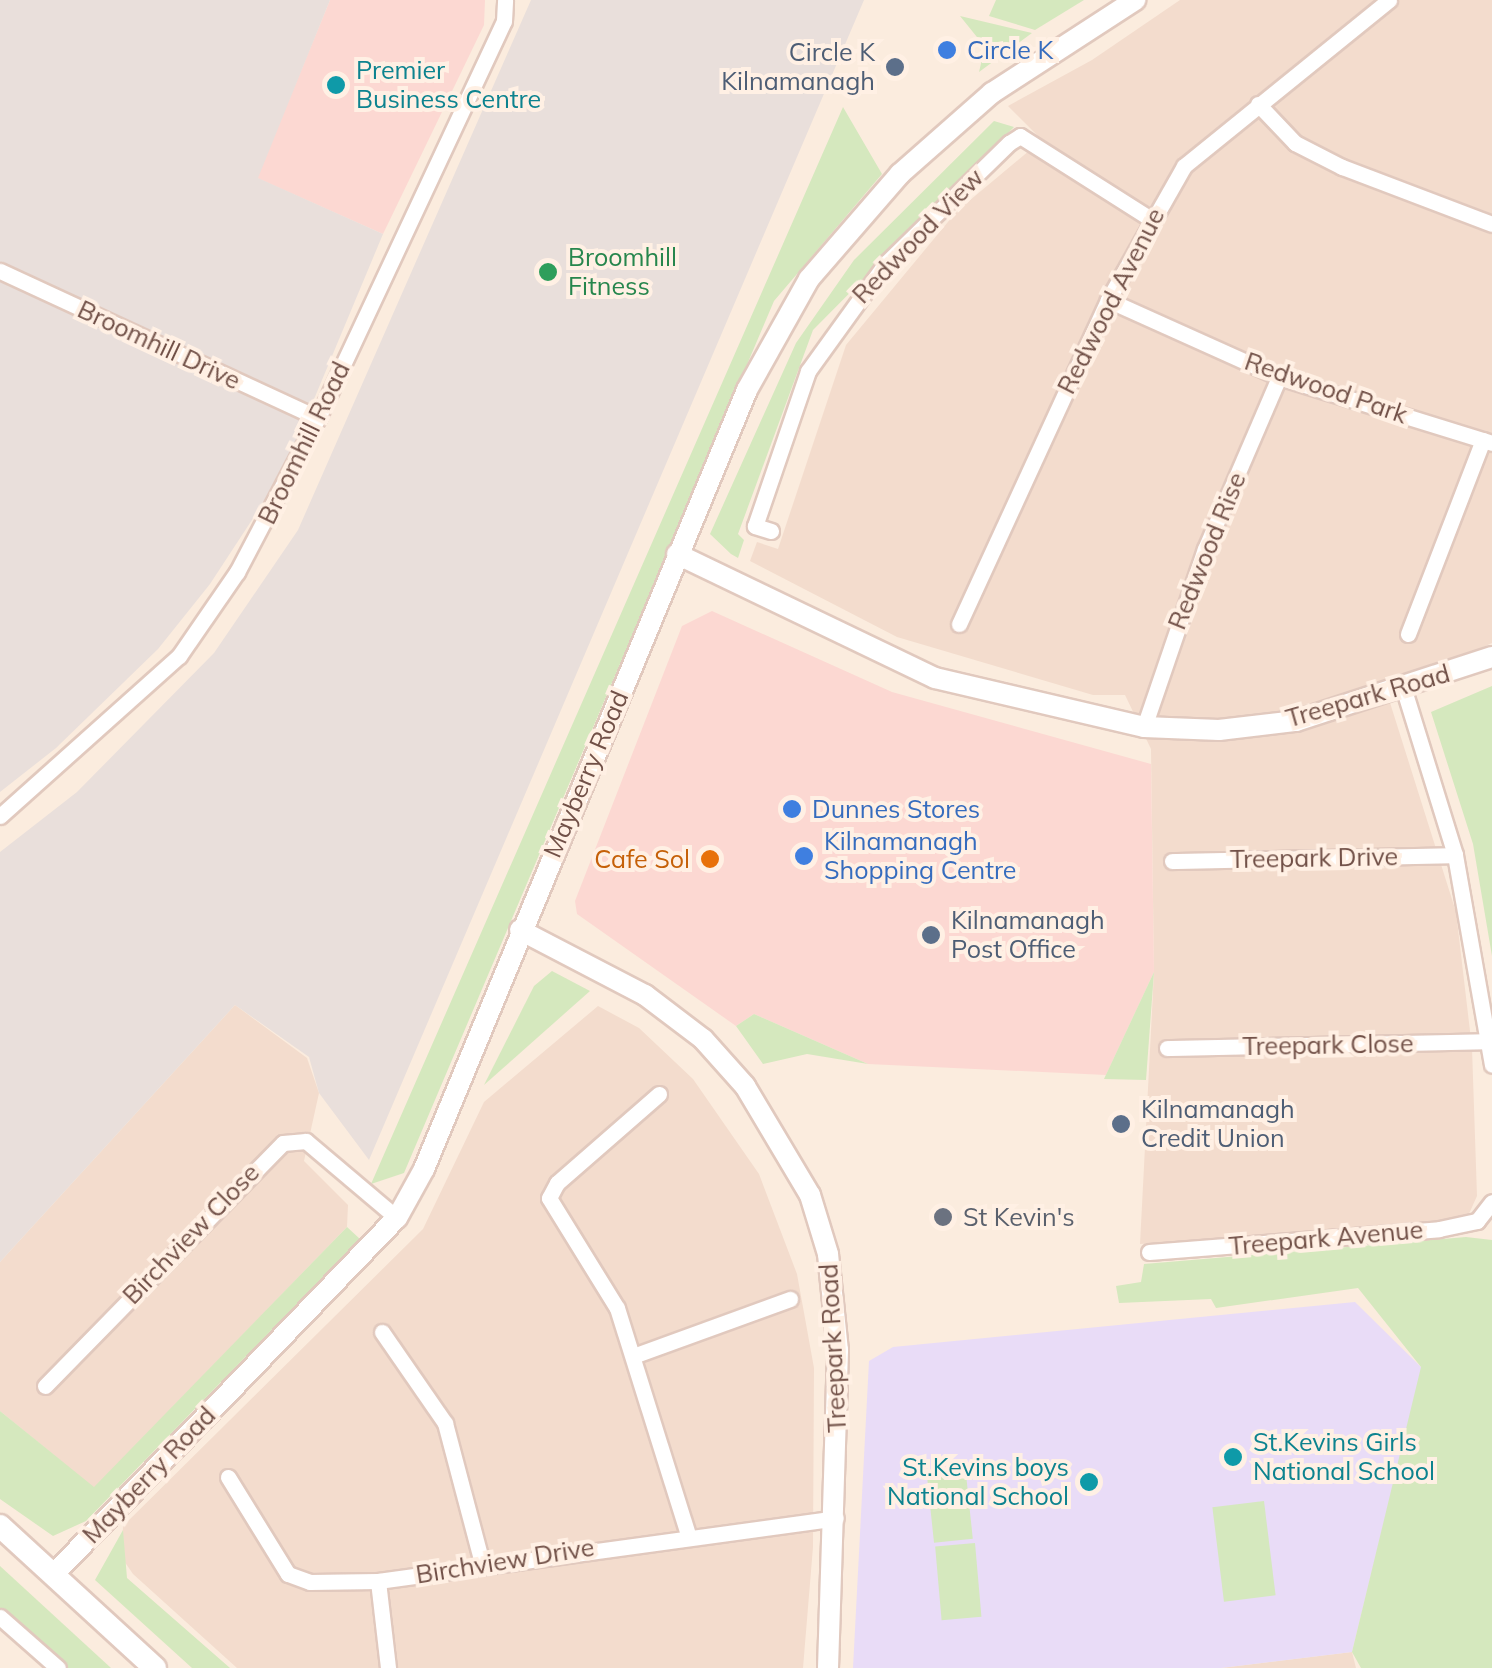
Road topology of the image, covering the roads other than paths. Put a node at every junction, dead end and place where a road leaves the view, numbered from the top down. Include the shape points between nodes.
1 (505, 0) edge
2 (1135, 0) edge
3 (1389, 0) edge
4 (1258, 104) junction
5 (1149, 218) junction
6 (1492, 224) edge
7 (0, 272) edge
8 (1108, 300) junction
9 (1279, 377) junction
10 (318, 418) junction
11 (1488, 441) edge
12 (770, 531) dead end
13 (677, 554) junction
14 (958, 624) dead end
15 (1408, 634) dead end
16 (1492, 657) edge
17 (1404, 690) junction
18 (1144, 727) junction
19 (0, 816) edge
20 (1456, 855) junction
21 (1172, 861) dead end
22 (520, 930) junction
23 (1489, 1042) junction
24 (1167, 1048) dead end
25 (1492, 1065) edge
26 (659, 1094) dead end
27 (1492, 1202) edge
28 (396, 1218) junction
29 (1149, 1252) dead end
30 (790, 1298) dead end
31 (382, 1332) dead end
32 (636, 1355) junction
33 (46, 1386) dead end
34 (228, 1477) dead end
35 (836, 1518) junction
36 (0, 1526) edge
37 (688, 1534) junction
38 (482, 1563) junction
39 (55, 1573) junction
40 (378, 1581) junction
41 (0, 1617) edge
42 (58, 1668) edge
43 (155, 1668) edge
44 (388, 1668) edge
45 (828, 1668) edge

1 - 10 street, Broomhill Road via 504,21
2 - 13 street, Mayberry Road via 992,93 849,229 777,332
3 - 4 street, Redwood Avenue
4 - 5 street, Redwood Avenue via 1184,166
4 - 6 street via 1311,151
5 - 8 street, Redwood Avenue
5 - 12 street, Redwood View via 1020,136 1009,143 886,263 816,358 755,526
7 - 10 street, Broomhill Drive
8 - 9 street, Redwood Park
8 - 14 street, Redwood Avenue
9 - 11 street, Redwood Park
9 - 18 street, Redwood Rise via 1205,550
10 - 19 street, Broomhill Road via 237,572 179,656
11 - 15 street
13 - 18 street, Treepark Road via 935,678
13 - 22 street, Mayberry Road
16 - 17 street, Treepark Road
17 - 18 street, Treepark Road via 1296,722 1220,730
17 - 20 street
20 - 21 street, Treepark Drive
20 - 23 street
22 - 28 street, Mayberry Road via 424,1170
22 - 35 street, Treepark Road via 645,994 703,1040 745,1086 810,1195 828,1254 838,1350
23 - 24 street, Treepark Close
23 - 25 street
26 - 32 street via 557,1183 550,1198 617,1308
27 - 29 street, Treepark Avenue via 1478,1221 1438,1229
28 - 33 street, Birchview Close via 306,1141 283,1142
28 - 39 street, Mayberry Road
30 - 32 street
31 - 38 street via 446,1423
32 - 37 street
34 - 40 street, Birchview Drive via 288,1574 310,1582
35 - 37 street, Birchview Drive
35 - 45 street, Treepark Road
36 - 39 main road
37 - 38 street, Birchview Drive
38 - 40 street, Birchview Drive
39 - 43 main road
40 - 44 street
41 - 42 street

